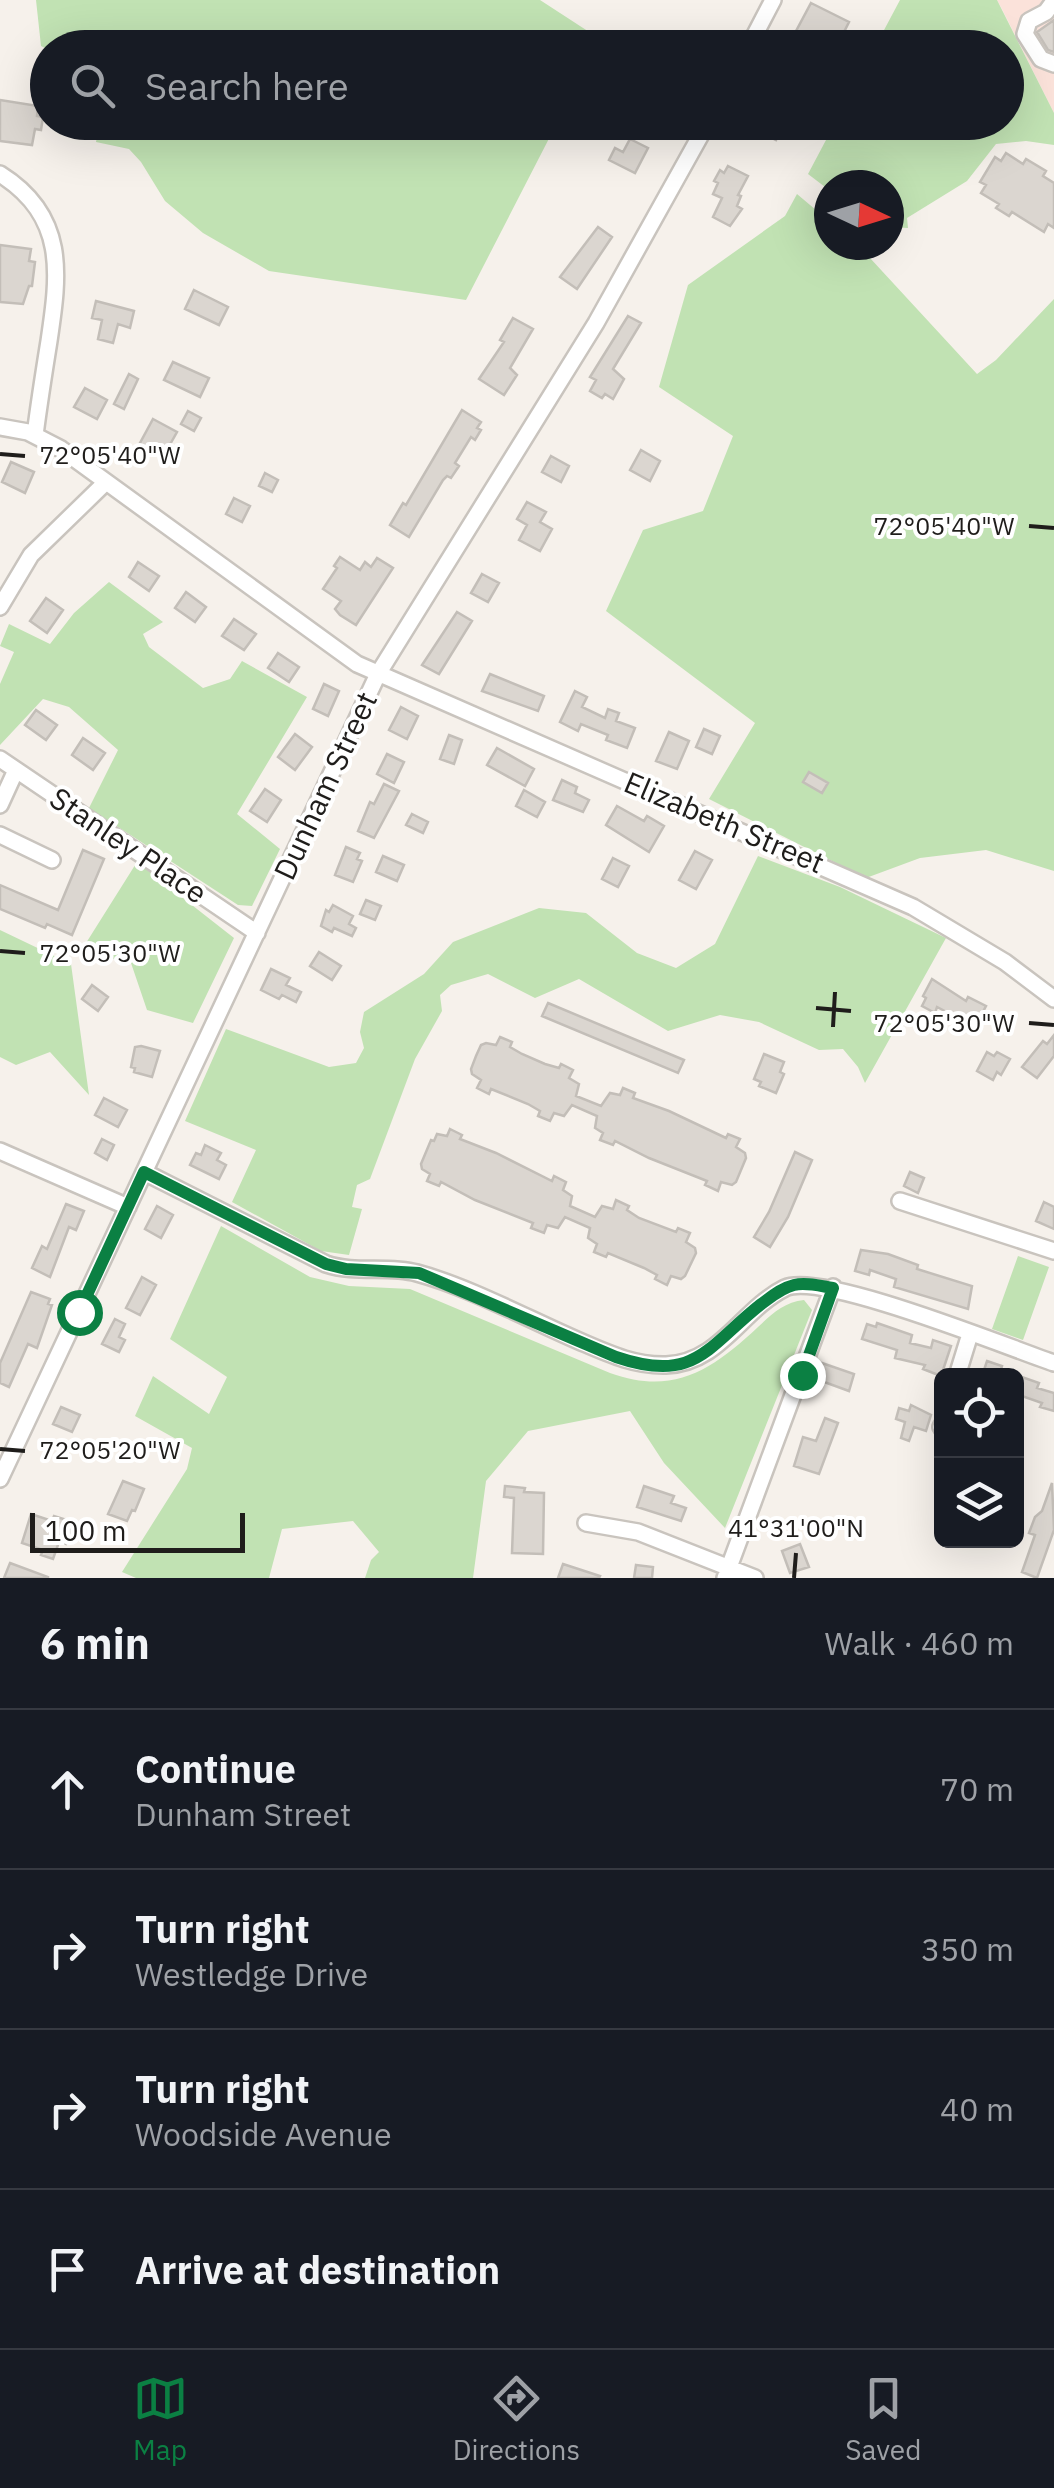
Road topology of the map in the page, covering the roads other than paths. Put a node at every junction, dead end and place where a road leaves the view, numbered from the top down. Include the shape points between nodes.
1 (774, 0) edge
2 (1054, 0) edge
3 (758, 30) edge
4 (1054, 64) edge
5 (698, 140) edge
6 (0, 174) edge
7 (0, 427) edge
8 (35, 435) junction
9 (106, 482) junction
10 (0, 607) edge
11 (378, 674) junction
12 (0, 759) edge
13 (16, 770) junction
14 (0, 804) edge
15 (0, 835) edge
16 (52, 860) dead end
17 (257, 933) junction
18 (1054, 1000) edge
19 (0, 1151) edge
20 (144, 1172) junction
21 (900, 1201) dead end
22 (128, 1207) junction
23 (1054, 1251) edge
24 (833, 1288) junction
25 (970, 1334) junction
26 (1054, 1363) edge
27 (959, 1368) edge
28 (0, 1479) edge
29 (586, 1523) dead end
30 (727, 1572) edge
31 (755, 1578) edge

1 - 3 street
2 - 4 street via 1029,20 1025,34 1041,59
5 - 11 street, Dunham Street via 596,323
6 - 8 street via 38,211 56,254
7 - 8 street
8 - 9 street, Elizabeth Street
9 - 10 street via 31,555
9 - 11 street, Elizabeth Street
11 - 17 street, Dunham Street
11 - 18 street, Elizabeth Street via 913,907
12 - 13 street, Stanley Place
13 - 14 street
13 - 17 street, Stanley Place
15 - 16 street
17 - 20 street, Dunham Street
19 - 22 street
20 - 22 street, Dunham Street
20 - 24 street via 326,1264 419,1273 641,1364 694,1360 790,1286
21 - 23 street
22 - 28 street, Dunham Street
24 - 25 street
24 - 30 street
25 - 26 street
25 - 27 street
29 - 30 street via 628,1528
30 - 31 street

